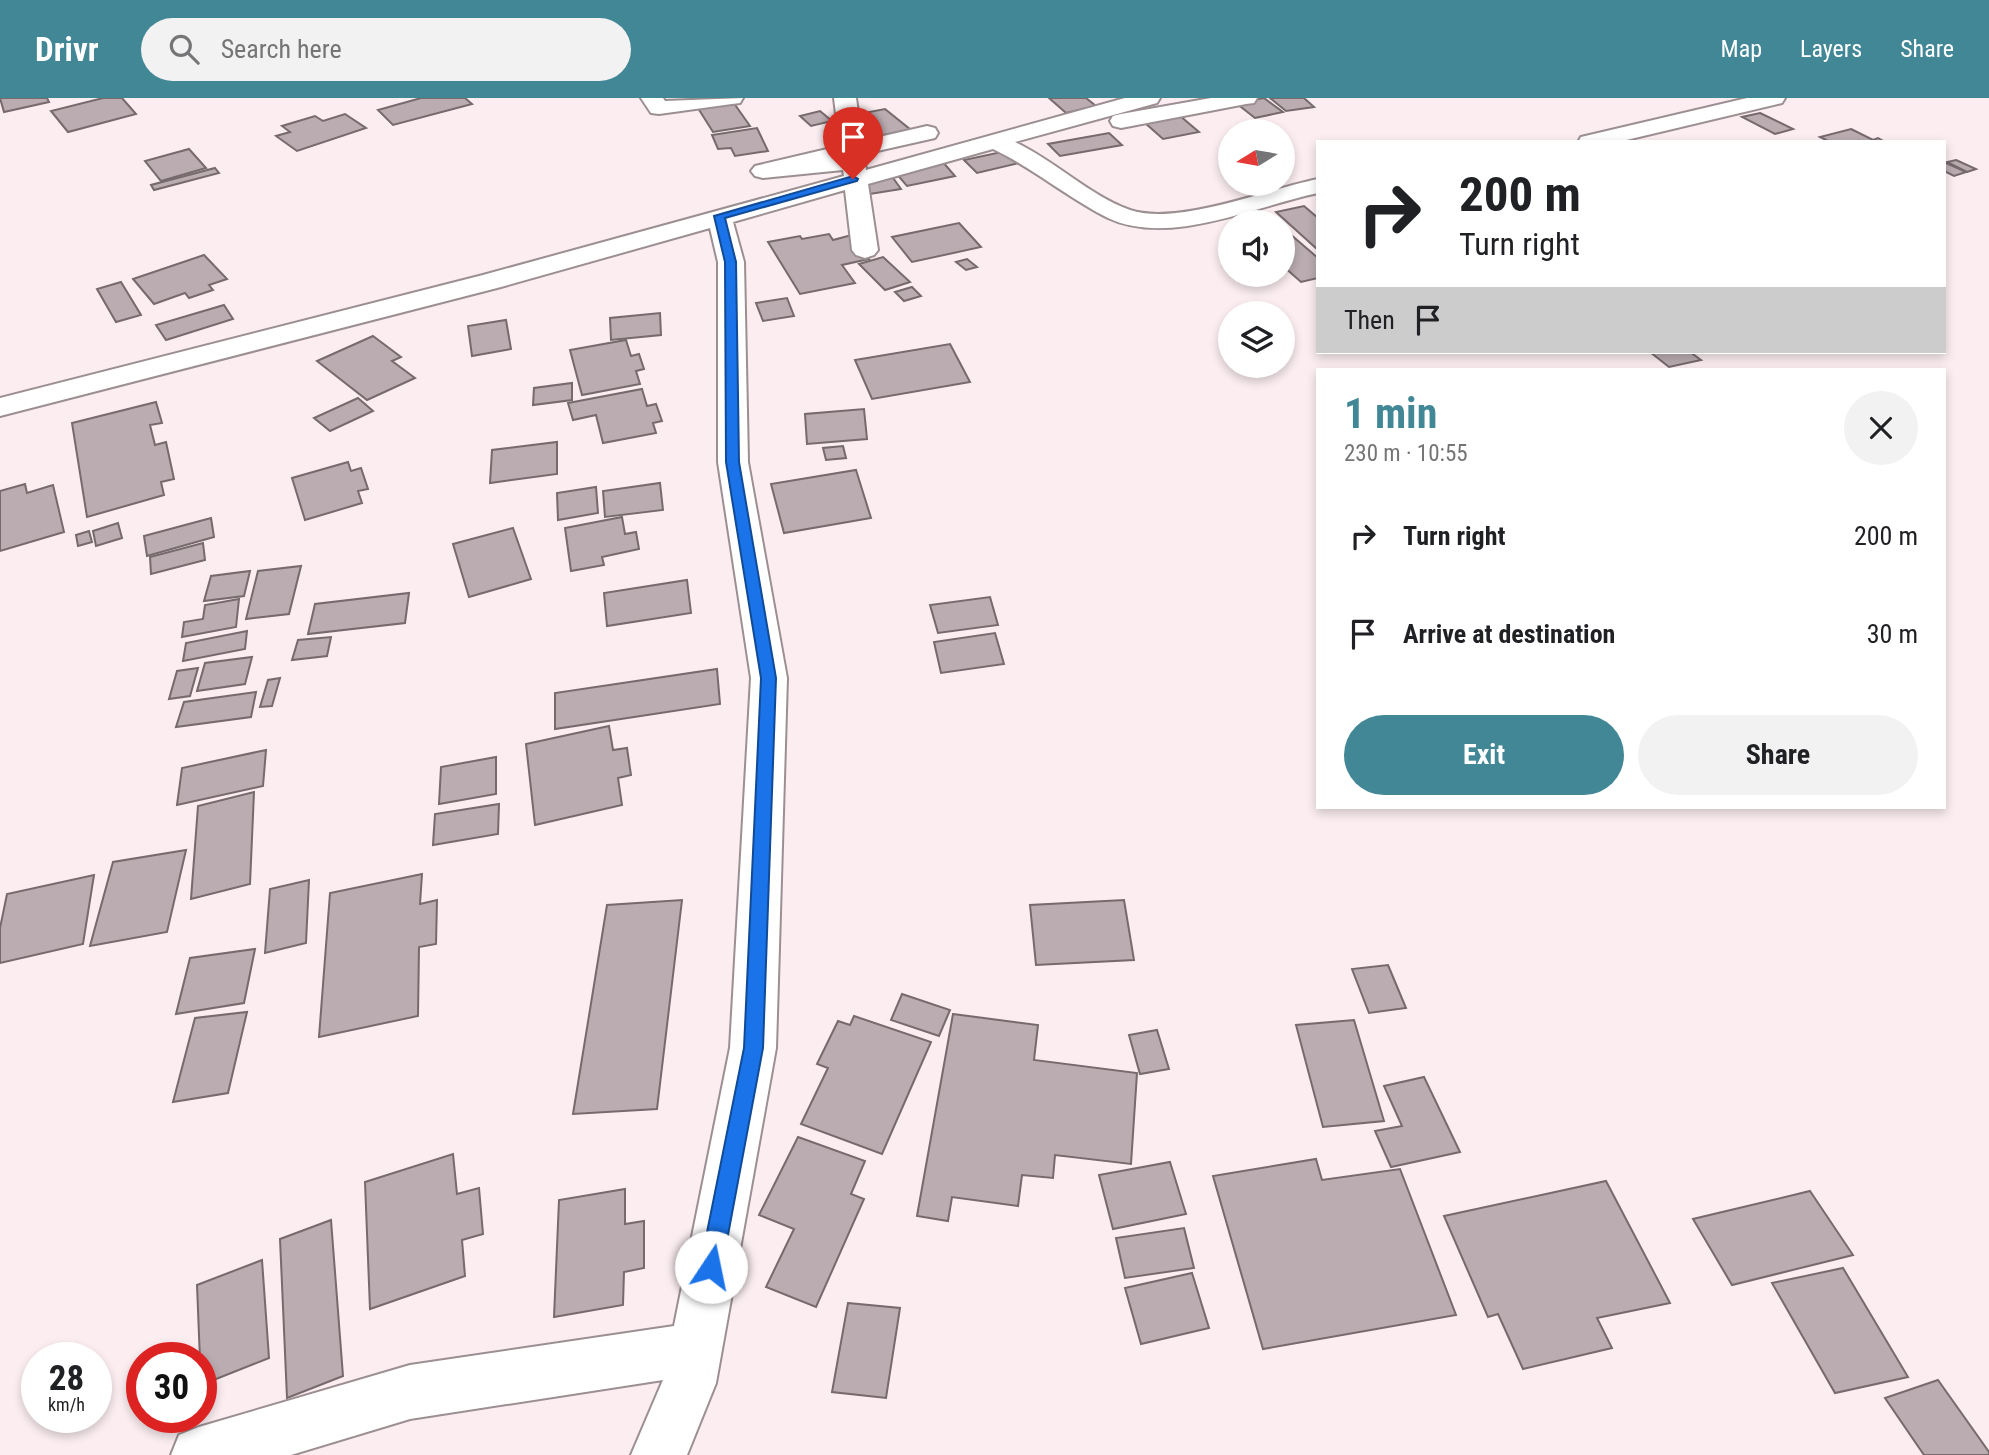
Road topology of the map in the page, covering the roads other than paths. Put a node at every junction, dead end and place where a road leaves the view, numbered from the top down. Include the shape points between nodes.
1 (652, 98) edge
2 (732, 98) edge
3 (845, 98) edge
4 (1076, 98) edge
5 (1149, 98) edge
6 (1246, 98) edge
7 (1774, 98) edge
8 (1022, 111) dead end
9 (954, 127) dead end
10 (1597, 140) edge
11 (999, 143) junction
12 (1316, 186) edge
13 (719, 216) junction
14 (865, 250) dead end
15 (0, 407) edge
16 (695, 1349) junction
17 (200, 1455) edge
18 (659, 1455) edge

1 - 2 street via 659,108
3 - 14 street
4 - 8 street
5 - 13 street
6 - 11 street
7 - 10 street
9 - 11 street via 763,171
11 - 12 street via 1121,215 1142,221 1179,219
13 - 15 street via 323,326
13 - 16 street via 731,262 733,462 769,678 753,1048
16 - 17 street via 410,1392
16 - 18 street via 689,1383

